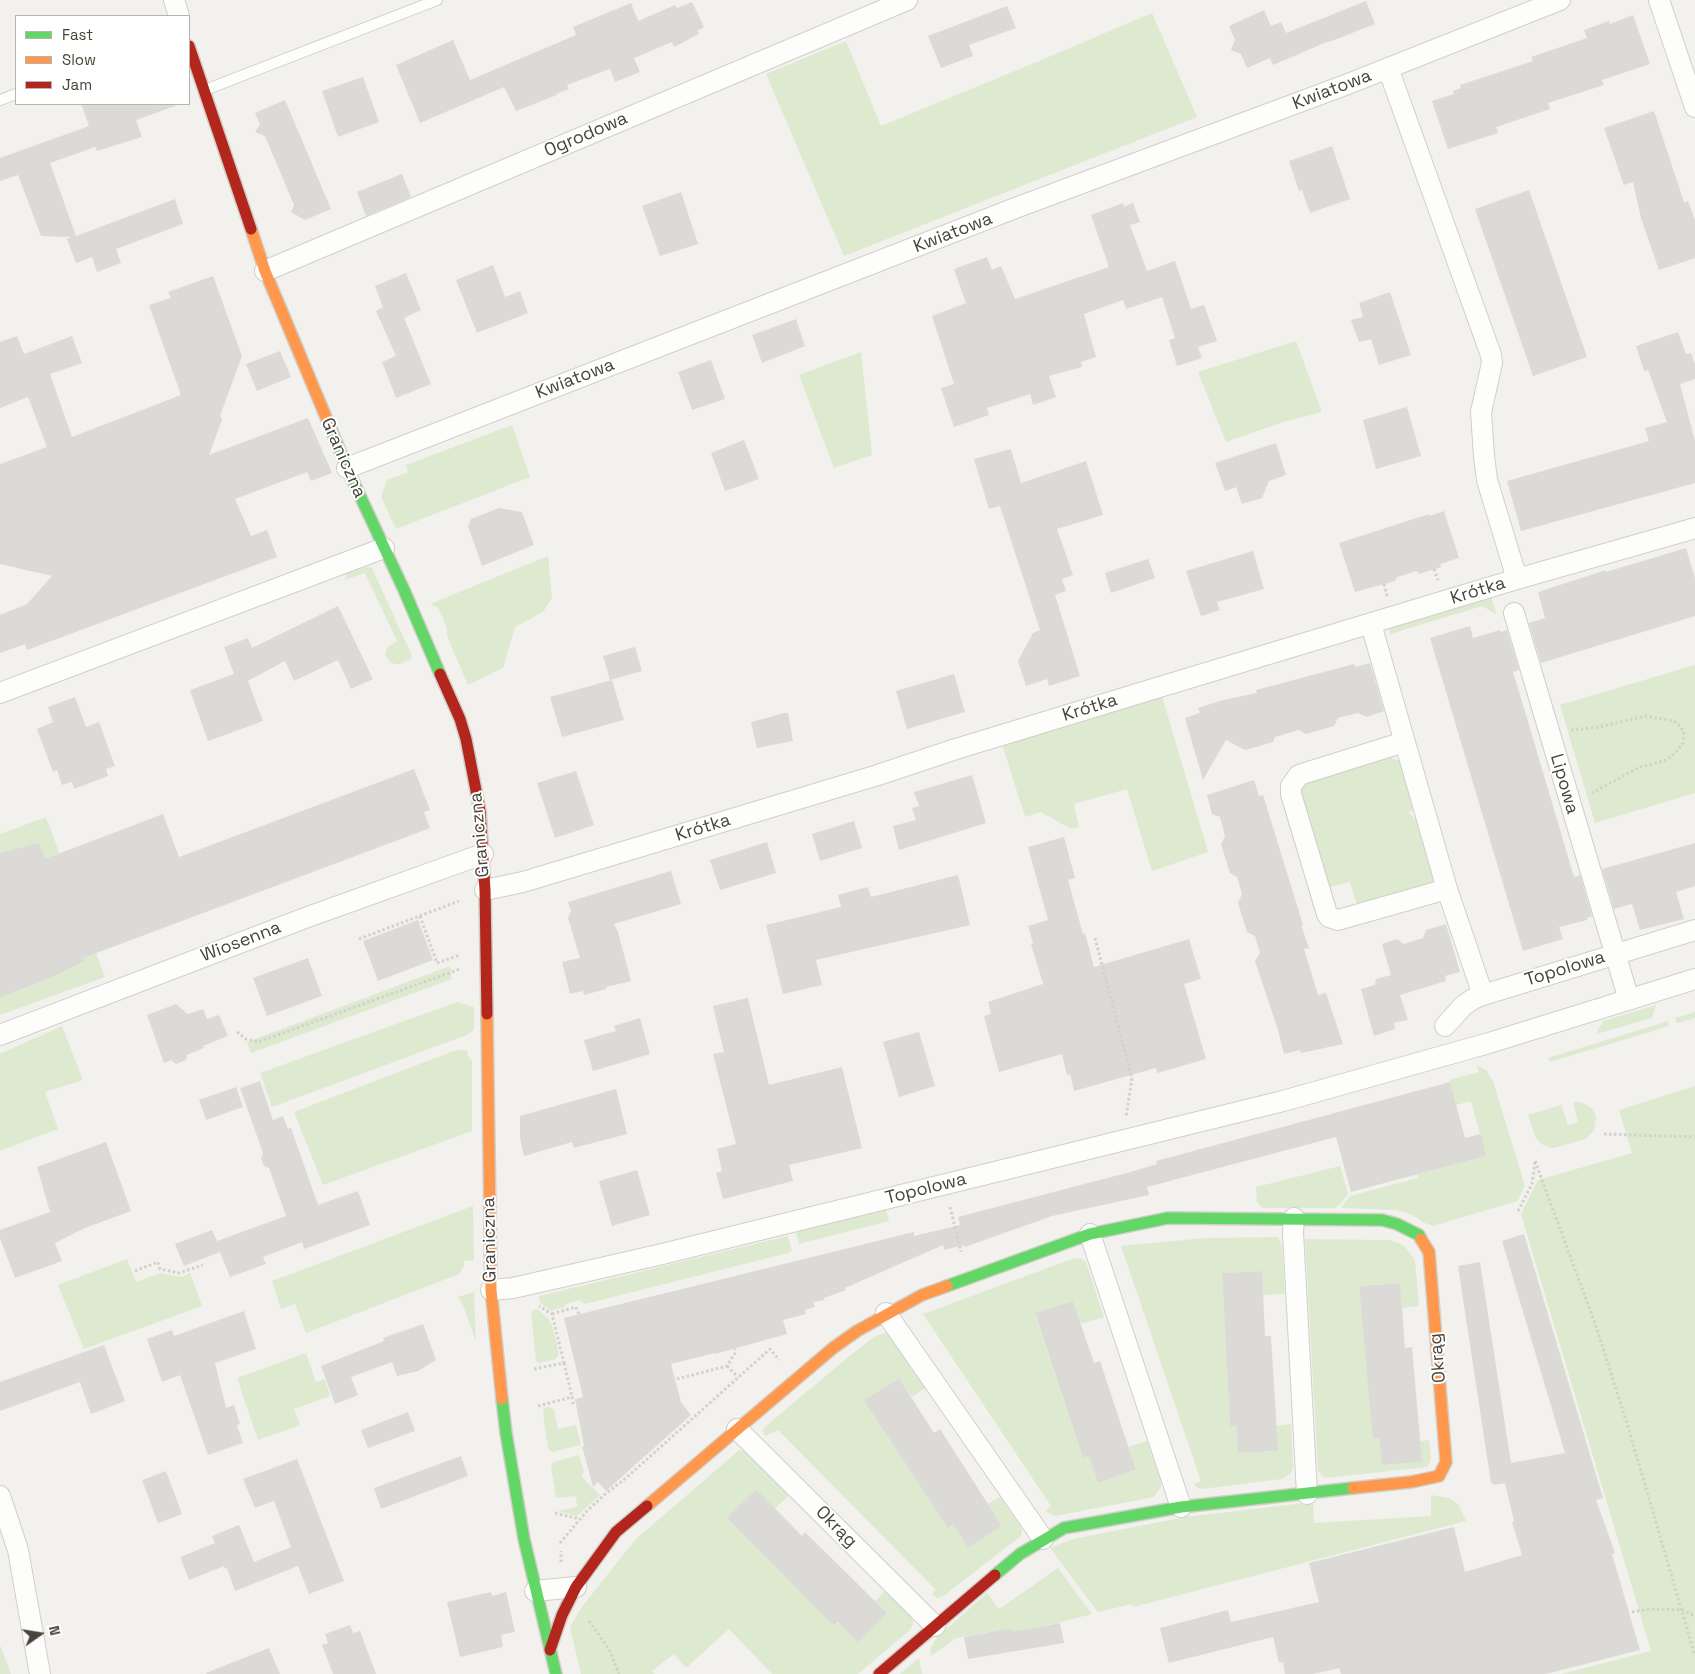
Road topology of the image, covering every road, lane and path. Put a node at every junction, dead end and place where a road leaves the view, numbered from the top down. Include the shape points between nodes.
1 (174, 0) edge
2 (437, 0) edge
3 (907, 0) edge
4 (1560, 0) edge
5 (1659, 0) edge
6 (179, 15) edge
7 (190, 49) edge
8 (1388, 68) junction
9 (204, 90) junction
10 (15, 94) edge
11 (0, 100) edge
12 (1695, 106) edge
13 (265, 271) junction
14 (347, 468) junction
15 (1695, 528) edge
16 (384, 548) junction
17 (1516, 579) junction
18 (1514, 613) dead end
19 (1371, 624) junction
20 (0, 692) edge
21 (1548, 728) junction
22 (1404, 742) junction
23 (1570, 804) junction
24 (483, 854) junction
25 (1447, 889) junction
26 (485, 890) junction
27 (463, 900) dead end
28 (420, 916) junction
29 (1695, 930) edge
30 (1094, 938) dead end
31 (359, 939) dead end
32 (466, 952) dead end
33 (1615, 954) junction
34 (450, 972) dead end
35 (1695, 979) edge
36 (1483, 995) junction
37 (1629, 1000) junction
38 (1445, 1026) dead end
39 (237, 1032) dead end
40 (0, 1035) edge
41 (1126, 1115) dead end
42 (1604, 1134) dead end
43 (1695, 1137) edge
44 (944, 1185) junction
45 (1518, 1211) dead end
46 (1294, 1218) junction
47 (1090, 1234) junction
48 (202, 1265) dead end
49 (135, 1271) dead end
50 (967, 1278) junction
51 (491, 1290) junction
52 (533, 1303) dead end
53 (886, 1313) junction
54 (552, 1314) junction
55 (579, 1314) dead end
56 (735, 1348) dead end
57 (564, 1363) junction
58 (727, 1366) junction
59 (534, 1370) dead end
60 (738, 1377) junction
61 (677, 1379) dead end
62 (796, 1379) junction
63 (572, 1397) junction
64 (573, 1404) dead end
65 (538, 1406) dead end
66 (737, 1429) junction
67 (1307, 1494) junction
68 (0, 1496) edge
69 (1181, 1507) junction
70 (555, 1513) dead end
71 (580, 1520) junction
72 (1043, 1539) junction
73 (560, 1543) dead end
74 (576, 1587) junction
75 (535, 1591) junction
76 (1682, 1610) junction
77 (1632, 1612) dead end
78 (1695, 1616) edge
79 (587, 1619) dead end
80 (934, 1626) junction
81 (550, 1650) junction
82 (1695, 1656) edge
83 (40, 1674) edge
84 (556, 1674) edge
85 (619, 1674) edge
86 (879, 1674) edge

1 - 6 street
2 - 9 lane
3 - 13 street, Ogrodowa
4 - 8 street, Kwiatowa
5 - 12 street
7 - 9 street, Graniczna
8 - 14 street, Kwiatowa via 1018,207
8 - 17 street via 1491,355 1481,412 1484,456 1487,480
9 - 13 street, Graniczna
10 - 11 lane
13 - 14 street, Graniczna
14 - 16 street, Graniczna
15 - 17 street, Krótka
16 - 20 street
16 - 24 street, Graniczna via 460,719 476,788
17 - 19 street, Krótka
18 - 21 street, Lipowa
19 - 22 street
19 - 26 street, Krótka via 542,877
21 - 23 street, Lipowa
21 - 23 path via 1574,730 1599,727 1646,716 1674,721 1684,732 1678,750 1667,760 1640,767
22 - 25 street
22 - 25 street via 1299,775 1291,786 1291,794 1329,917 1338,920
23 - 33 street, Lipowa
24 - 26 street, Graniczna
24 - 40 street, Wiosenna via 305,918
25 - 36 street
26 - 51 street, Graniczna
27 - 28 path
28 - 31 path
28 - 32 path via 437,963
29 - 33 street, Topolowa
30 - 41 path via 1132,1078
33 - 36 street, Topolowa
33 - 37 street, Lipowa
34 - 39 path via 258,1042 246,1040
35 - 37 street, Topolowa
36 - 38 street, Topolowa via 1463,1006
37 - 44 street, Topolowa via 1359,1081
42 - 43 path
44 - 50 path
44 - 51 street, Topolowa via 649,1258
45 - 76 path via 1532,1184 1535,1161 1597,1329
46 - 47 street, Okrąg via 1168,1218
46 - 67 street
46 - 67 street, Okrąg via 1382,1220 1419,1235 1429,1252 1446,1454 1439,1476
47 - 50 street, Okrąg
47 - 69 street
48 - 49 path via 179,1273 160,1269 158,1262
50 - 53 street, Okrąg
51 - 75 street, Graniczna via 506,1433
52 - 54 path
53 - 62 street, Okrąg via 841,1342
53 - 72 street
54 - 55 path via 576,1307
54 - 57 path
56 - 58 path
57 - 59 path
57 - 63 path
58 - 60 path
58 - 61 path
60 - 62 path via 770,1349
60 - 71 path via 604,1494
62 - 66 street, Okrąg
63 - 64 path
63 - 65 path
66 - 74 street, Okrąg via 616,1532
66 - 80 street, Okrąg
67 - 69 street, Okrąg
68 - 83 street via 18,1550
69 - 72 street, Okrąg via 1064,1528
70 - 71 path
71 - 73 path
72 - 80 street, Okrąg via 1020,1554
74 - 75 street
74 - 81 street, Okrąg
75 - 81 street, Graniczna
76 - 77 path
76 - 78 path
76 - 82 path
79 - 85 path via 609,1649
80 - 86 street, Okrąg
81 - 84 street, Graniczna

